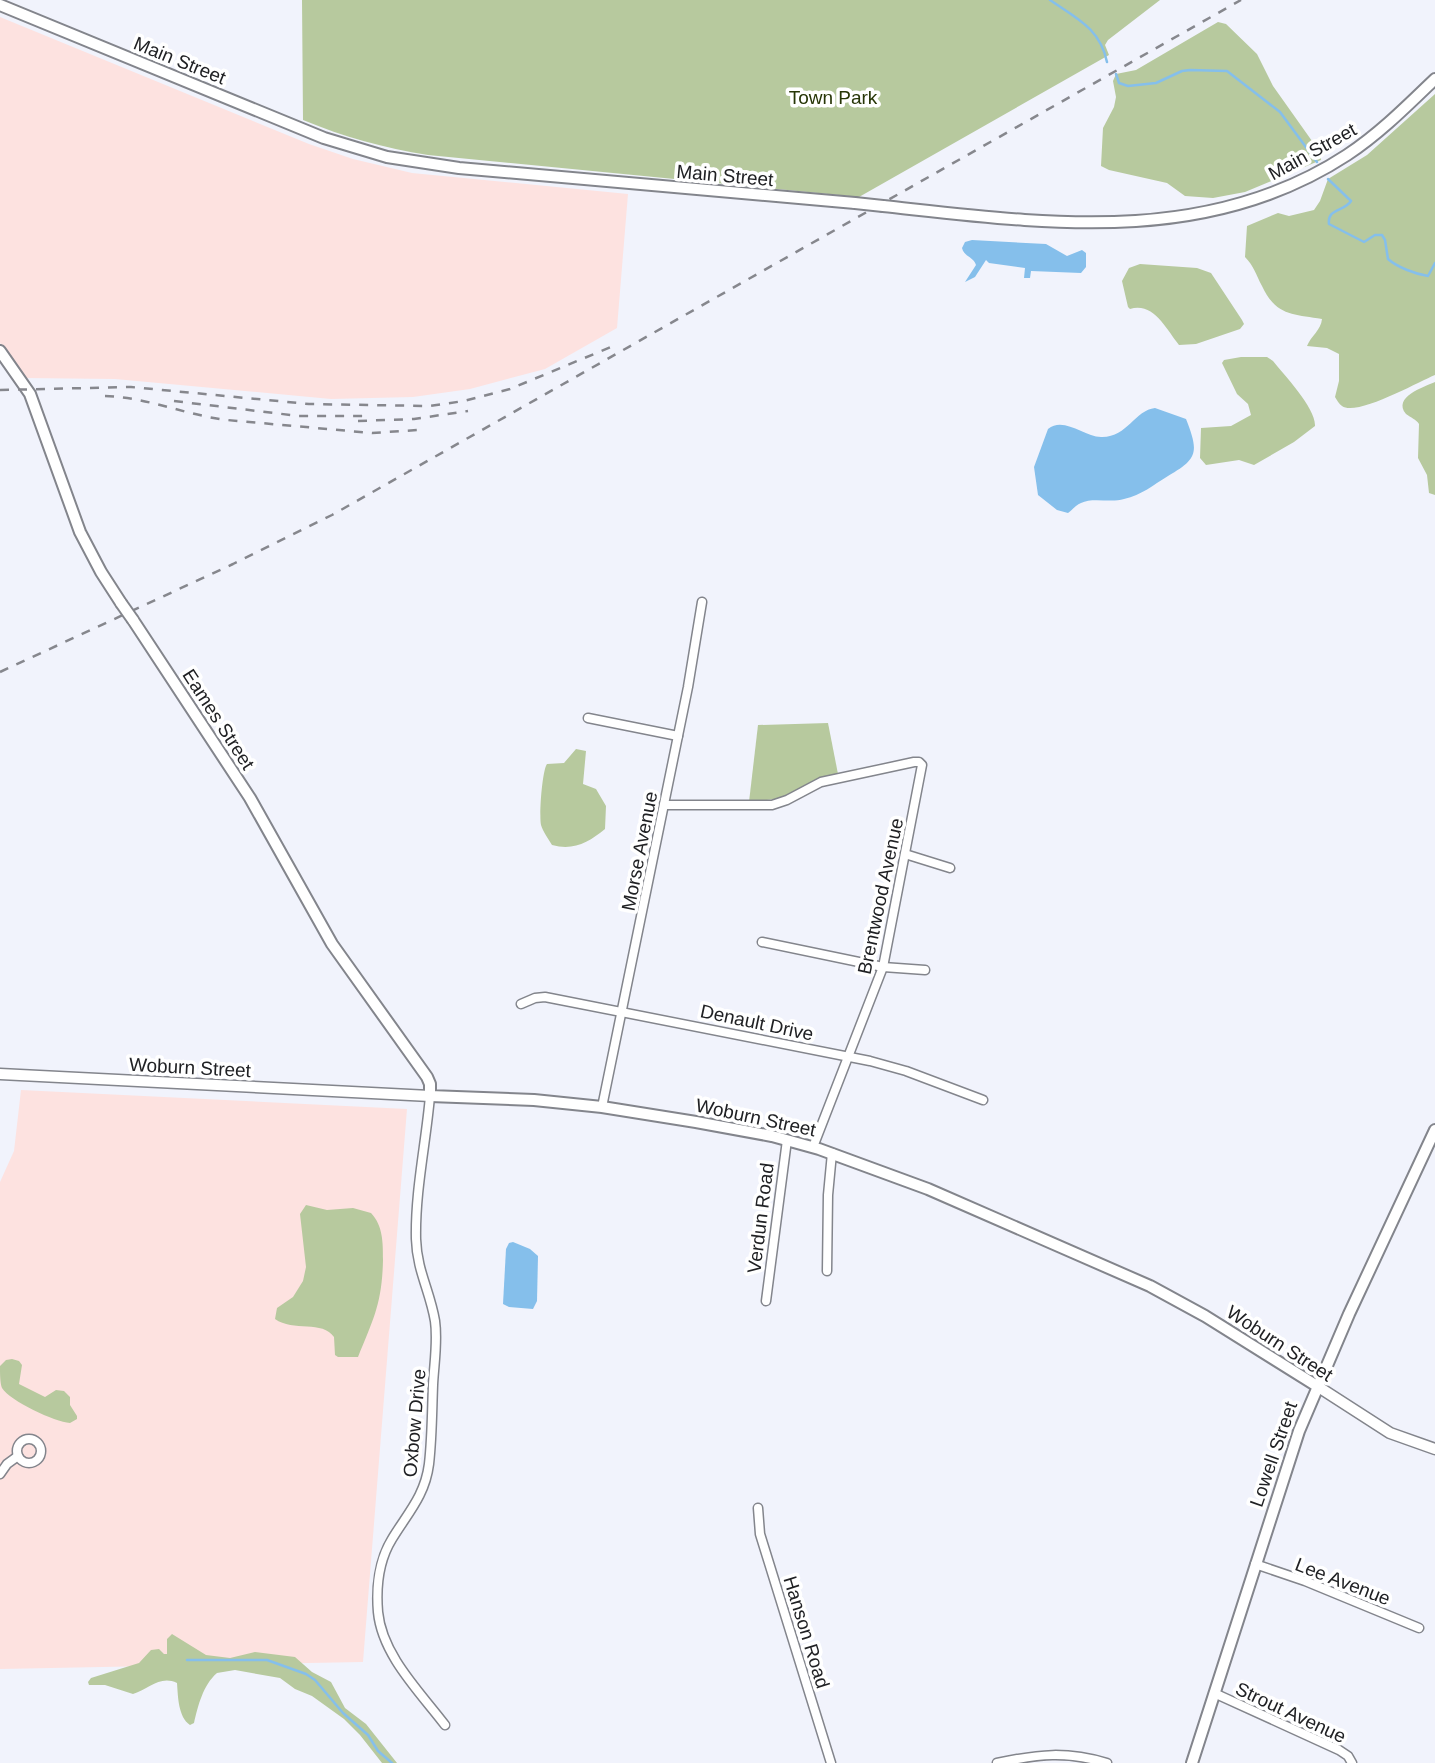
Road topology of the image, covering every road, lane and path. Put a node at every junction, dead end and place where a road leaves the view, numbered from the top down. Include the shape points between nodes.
1 (0, 5) edge
2 (1435, 79) edge
3 (0, 351) edge
4 (702, 601) dead end
5 (588, 718) dead end
6 (678, 736) junction
7 (664, 805) junction
8 (905, 854) junction
9 (950, 868) dead end
10 (762, 942) dead end
11 (883, 967) junction
12 (925, 970) dead end
13 (521, 1004) dead end
14 (621, 1012) junction
15 (849, 1056) junction
16 (0, 1074) edge
17 (429, 1096) junction
18 (983, 1100) dead end
19 (602, 1107) junction
20 (1435, 1130) edge
21 (787, 1140) junction
22 (813, 1147) junction
23 (832, 1153) junction
24 (827, 1271) dead end
25 (766, 1301) dead end
26 (1317, 1387) junction
27 (1435, 1449) edge
28 (18, 1456) dead end
29 (0, 1474) edge
30 (758, 1508) dead end
31 (1255, 1564) junction
32 (1419, 1628) dead end
33 (1214, 1693) junction
34 (445, 1725) dead end
35 (831, 1763) edge
36 (997, 1763) edge
37 (1107, 1763) edge
38 (1192, 1763) edge
39 (1352, 1763) edge

1 - 2 main road, Main Street, bridge via 324,138 387,157 459,168 1075,223 1209,213 1268,196 1332,164 1377,133
3 - 17 main road, Eames Street, bridge via 35,405 80,532 101,572 240,783 332,944 427,1076
4 - 6 street, Morse Avenue
5 - 6 street
6 - 7 street, Morse Avenue
7 - 8 street, Brentwood Avenue via 772,805 821,782 919,762 922,766
7 - 14 street, Morse Avenue
8 - 9 street
8 - 11 street, Brentwood Avenue
10 - 11 street
11 - 12 street
11 - 15 street, Brentwood Avenue
13 - 14 street, Denault Drive via 541,997
14 - 15 street, Denault Drive
14 - 19 street, Morse Avenue
15 - 18 street, Denault Drive via 895,1067
15 - 22 street, Brentwood Avenue
16 - 17 street, Woburn Street
17 - 19 main road, Woburn Street
17 - 34 street, Oxbow Drive via 416,1222 419,1268 436,1335 429,1459 422,1493 384,1556 378,1594 380,1620 390,1649
19 - 21 main road, Woburn Street
20 - 26 main road, Lowell Street
21 - 22 main road, Woburn Street
21 - 25 street, Verdun Road
22 - 23 main road, Woburn Street
23 - 24 street
23 - 26 main road, Woburn Street via 928,1189 1150,1286
26 - 27 street, Woburn Street via 1390,1433
26 - 31 main road, Lowell Street
28 - 29 street
30 - 35 street, Hanson Road via 760,1534
31 - 32 street, Lee Avenue
31 - 33 main road, Lowell Street
33 - 38 main road, Lowell Street
33 - 39 street, Strout Avenue via 1339,1750
36 - 37 street via 1058,1753

